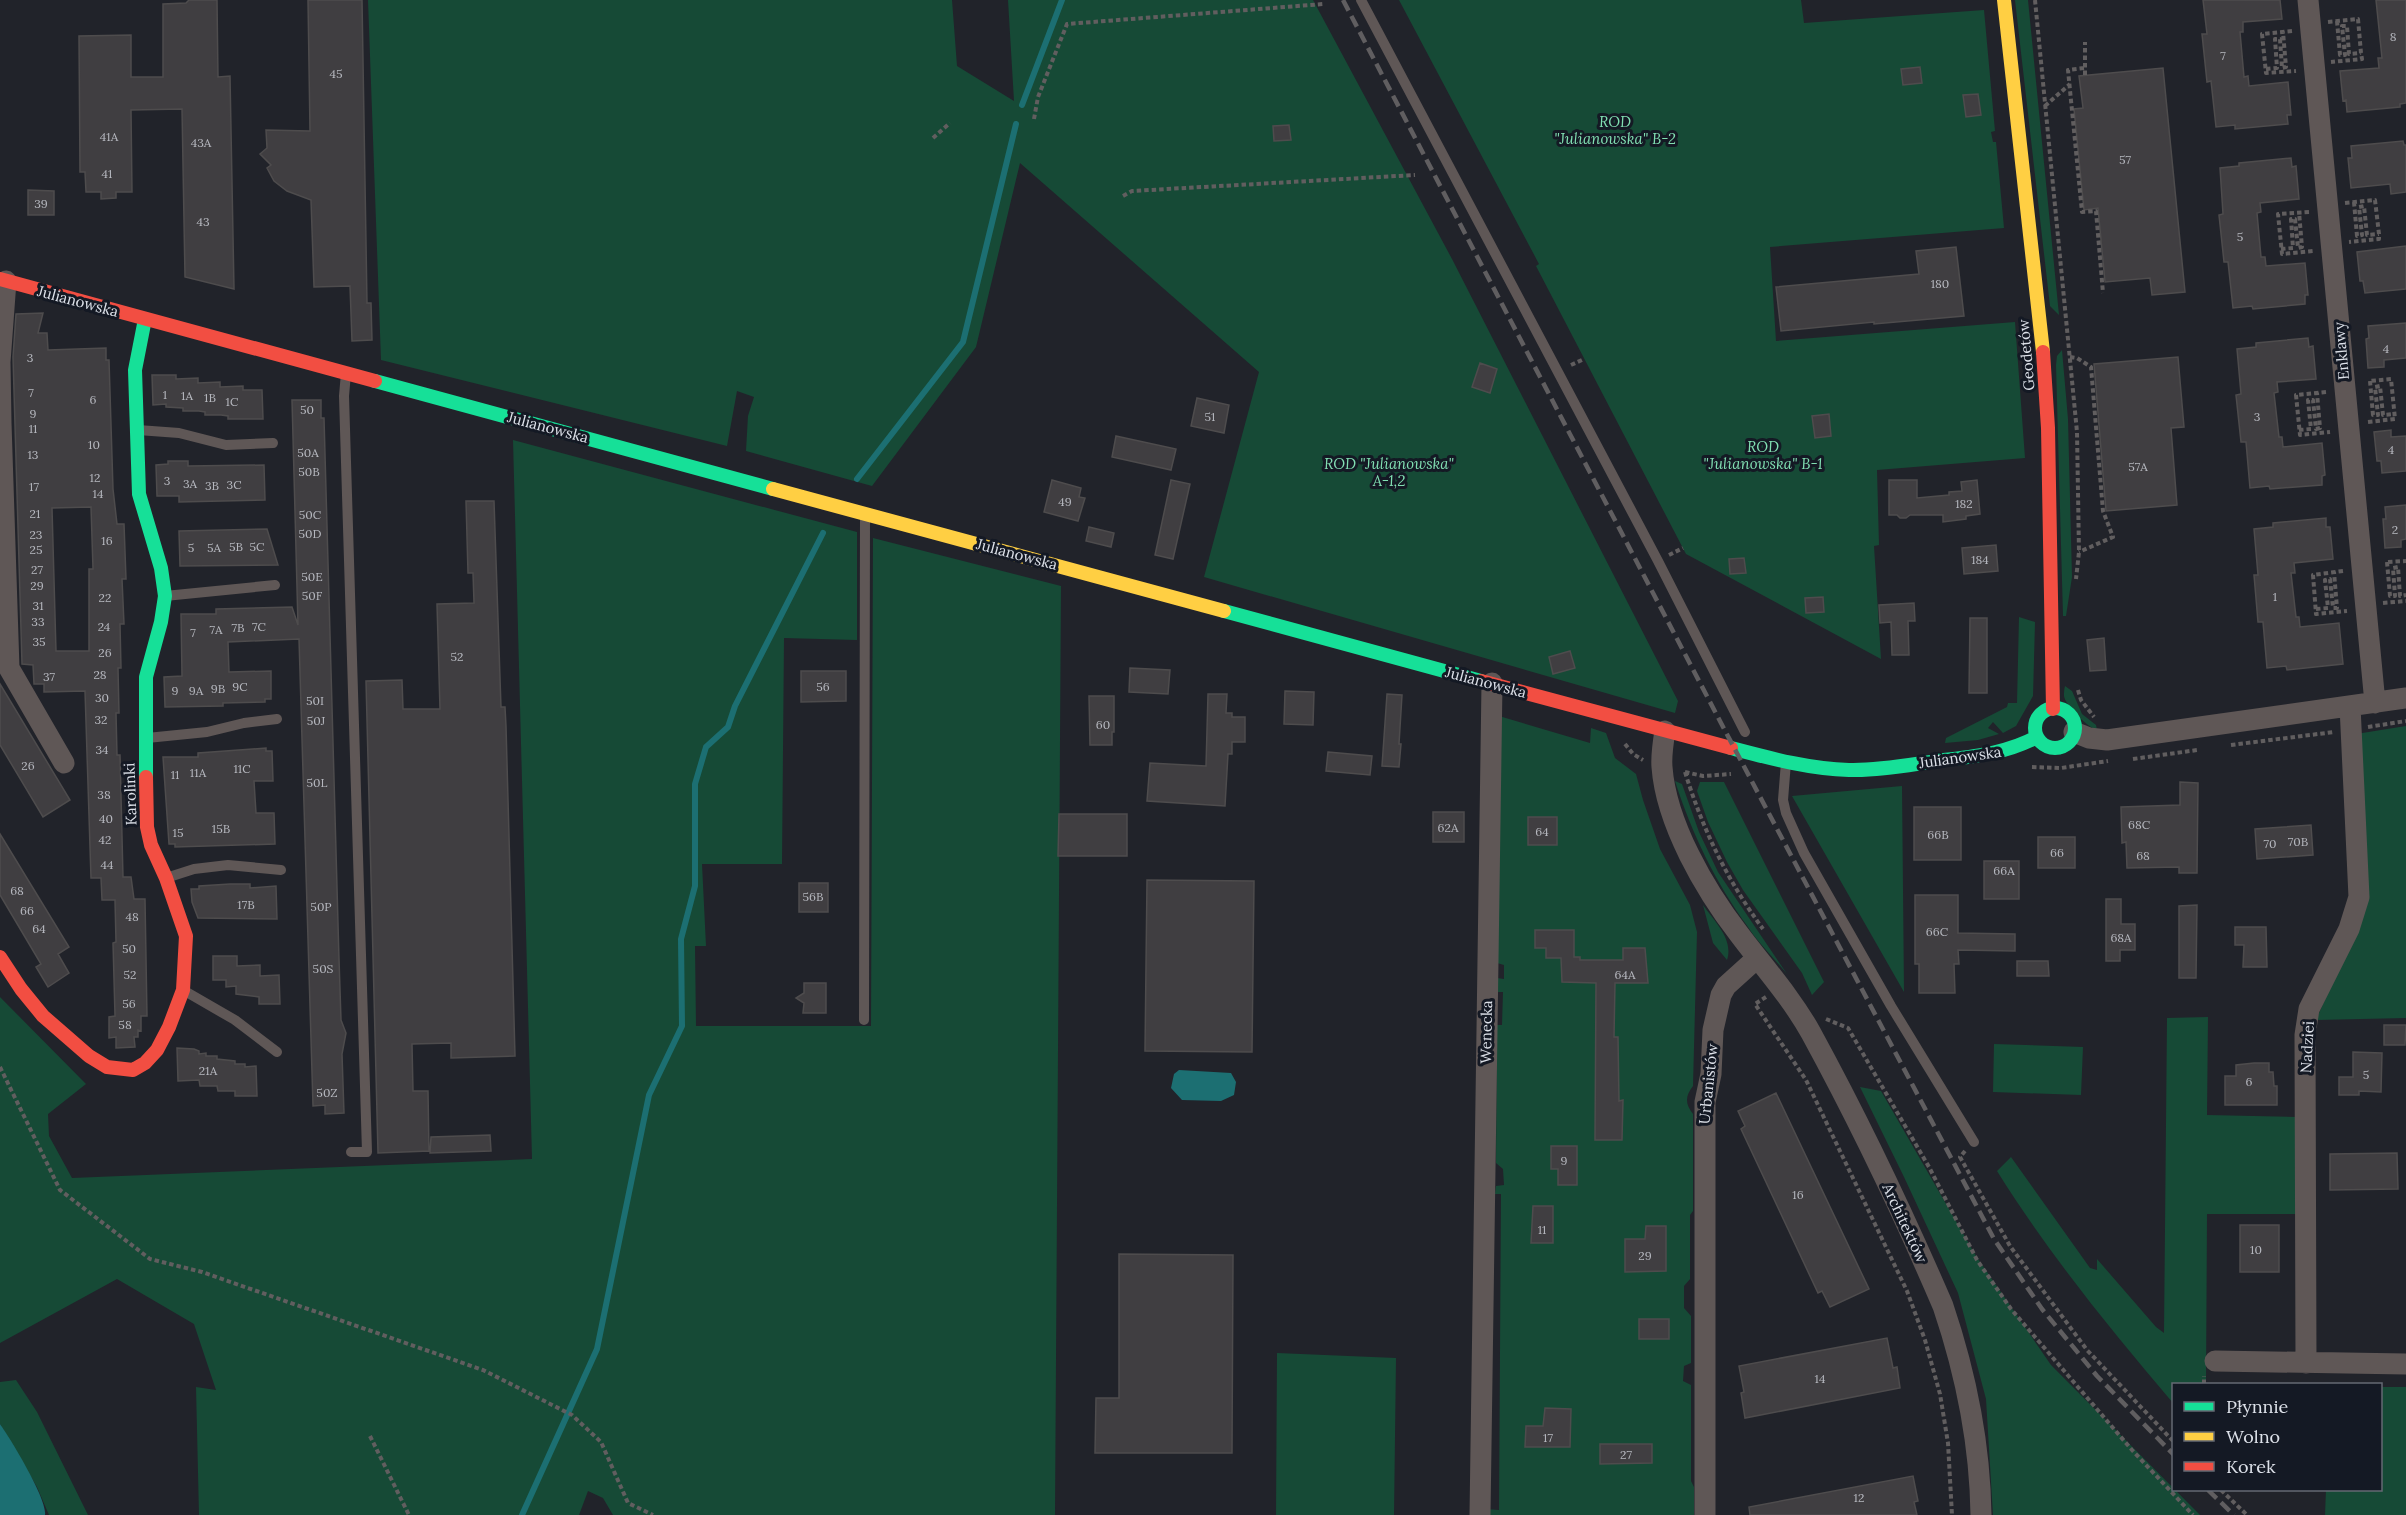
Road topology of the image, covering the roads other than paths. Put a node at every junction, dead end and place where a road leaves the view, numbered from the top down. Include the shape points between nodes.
1 (1361, 0) edge
2 (2004, 0) edge
3 (2308, 0) edge
4 (3, 280) edge
5 (145, 319) junction
6 (0, 362) edge
7 (346, 373) junction
8 (138, 430) junction
9 (273, 443) dead end
10 (1, 491) edge
11 (865, 513) junction
12 (275, 585) dead end
13 (165, 596) junction
14 (3, 614) edge
15 (1492, 683) junction
16 (2406, 698) edge
17 (2375, 703) junction
18 (2350, 706) junction
19 (2053, 708) junction
20 (277, 719) dead end
21 (1665, 731) junction
22 (1745, 732) dead end
23 (2074, 732) junction
24 (2037, 737) junction
25 (145, 738) junction
26 (1786, 762) junction
27 (64, 763) dead end
28 (281, 870) dead end
29 (166, 878) junction
30 (0, 957) edge
31 (1757, 958) junction
32 (183, 990) junction
33 (864, 1020) dead end
34 (277, 1052) dead end
35 (1974, 1142) road end
36 (351, 1152) dead end
37 (2215, 1361) dead end
38 (2306, 1363) junction
39 (2406, 1364) edge
40 (1480, 1515) edge
41 (1706, 1515) edge
42 (1981, 1515) edge

1 - 22 lane
2 - 19 street, Geodetów via 2041,330 2048,428
3 - 17 street, Enklawy
4 - 5 street, Julianowska
4 - 6 street
5 - 7 street, Julianowska
5 - 8 street, Karolinki via 135,370
6 - 10 street
7 - 11 street, Julianowska
7 - 36 lane via 367,1152
8 - 9 lane via 179,433 226,445
8 - 13 street, Karolinki via 139,494 161,568
10 - 14 street
11 - 15 street, Julianowska
11 - 33 lane
12 - 13 lane
13 - 25 street, Karolinki via 146,677
14 - 27 street via 9,668
15 - 21 street, Julianowska
15 - 40 street, Wenecka
16 - 17 street
17 - 18 street
18 - 23 street via 2107,740
18 - 38 street, Nadziei via 2359,897 2349,929 2309,1009 2305,1035
19 - 23 street via 2070,715
19 - 24 street via 2038,718
20 - 25 lane
21 - 26 street, Julianowska
21 - 31 street via 1663,782 1677,825 1708,889
23 - 24 street via 2068,743 2058,748 2046,746
24 - 26 street, Julianowska via 2005,752 1873,769 1847,770
25 - 29 street, Karolinki via 147,827
26 - 35 lane via 1783,800 1804,853
28 - 29 lane via 228,865 194,869
29 - 32 street, Karolinki via 186,936
30 - 32 street, Karolinki via 43,1016 89,1056 121,1070 133,1070 157,1050
31 - 41 street, Urbanistów via 1721,995 1704,1113
31 - 42 street, Architektów via 1810,1030 1943,1306 1974,1422
32 - 34 lane via 235,1020
37 - 38 street
38 - 39 street

